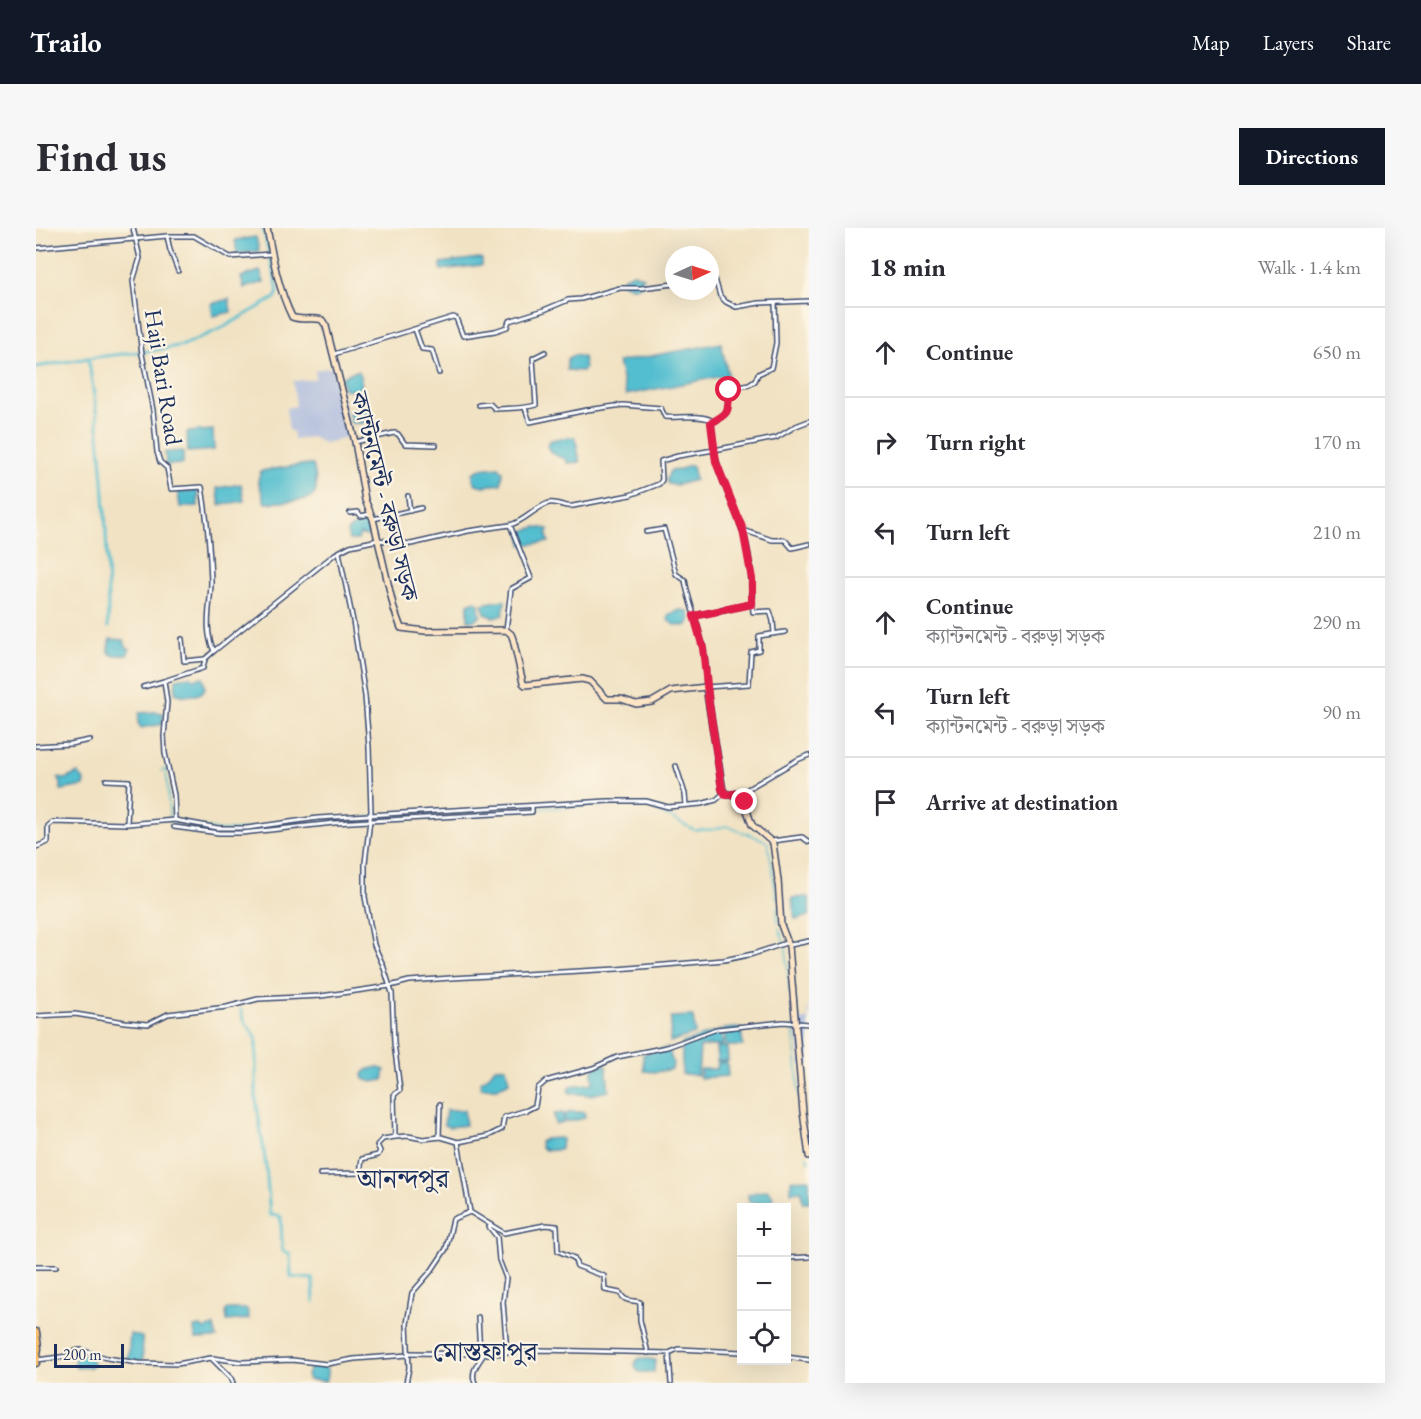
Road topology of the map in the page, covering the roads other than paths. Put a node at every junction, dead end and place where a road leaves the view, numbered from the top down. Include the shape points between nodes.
1 (134, 228) edge
2 (267, 228) edge
3 (167, 236) junction
4 (135, 239) junction
5 (36, 248) edge
6 (272, 254) junction
7 (178, 271) dead end
8 (665, 285) edge
9 (719, 293) edge
10 (809, 301) edge
11 (775, 303) junction
12 (415, 329) junction
13 (545, 352) dead end
14 (332, 355) junction
15 (439, 373) dead end
16 (479, 405) dead end
17 (525, 408) junction
18 (809, 421) edge
19 (711, 423) junction
20 (355, 442) junction
21 (436, 445) dead end
22 (714, 450) junction
23 (408, 496) dead end
24 (421, 508) dead end
25 (410, 511) junction
26 (350, 513) dead end
27 (372, 516) junction
28 (510, 525) junction
29 (743, 530) junction
30 (645, 532) dead end
31 (378, 540) junction
32 (809, 544) edge
33 (339, 552) junction
34 (752, 604) junction
35 (694, 616) junction
36 (506, 630) junction
37 (785, 632) dead end
38 (774, 633) junction
39 (182, 639) dead end
40 (214, 651) junction
41 (205, 659) junction
42 (164, 681) junction
43 (143, 687) dead end
44 (706, 687) junction
45 (90, 740) dead end
46 (36, 746) edge
47 (809, 755) edge
48 (675, 766) dead end
49 (106, 780) dead end
50 (724, 793) junction
51 (741, 793) junction
52 (686, 805) junction
53 (370, 818) junction
54 (172, 820) junction
55 (127, 824) junction
56 (174, 827) dead end
57 (772, 841) junction
58 (809, 842) edge
59 (36, 847) edge
60 (809, 941) edge
61 (786, 944) junction
62 (390, 986) junction
63 (36, 1016) edge
64 (796, 1024) junction
65 (809, 1024) edge
66 (440, 1104) dead end
67 (395, 1137) junction
68 (439, 1137) junction
69 (458, 1142) junction
70 (809, 1156) edge
71 (320, 1174) dead end
72 (470, 1212) junction
73 (491, 1225) junction
74 (809, 1257) edge
75 (791, 1258) edge
76 (36, 1267) edge
77 (56, 1267) dead end
78 (478, 1317) dead end
79 (36, 1332) edge
80 (507, 1352) junction
81 (737, 1352) edge
82 (648, 1353) junction
83 (669, 1353) junction
84 (408, 1354) junction
85 (482, 1354) junction
86 (211, 1358) junction
87 (791, 1358) edge
88 (809, 1360) edge
89 (37, 1362) edge
90 (233, 1383) edge
91 (406, 1383) edge
92 (476, 1383) edge
93 (671, 1383) edge

1 - 4 street, Haji Bari Road
2 - 6 main road, ক্যান্টনমেন্ট - বরুড়া সড়ক
3 - 4 street
3 - 6 street via 194,236 230,257
3 - 7 street
4 - 5 street
4 - 40 street, Haji Bari Road via 140,258 133,280 160,462 167,468 171,489 202,489 211,584 208,626
6 - 14 main road, ক্যান্টনমেন্ট - বরুড়া সড়ক via 281,295 292,317 322,320
8 - 12 street via 620,288 568,300 509,321 507,327 495,331 462,336 455,317
9 - 11 street via 734,306
10 - 11 street
11 - 19 street via 777,343 771,368 758,374 749,385 729,389 729,411
12 - 14 street
12 - 15 street via 422,349 432,350
13 - 17 street via 533,358 536,405
14 - 20 main road, ক্যান্টনমেন্ট - বরুড়া সড়ক
16 - 17 street
17 - 19 street via 530,422 623,405 662,408 665,417 705,417
18 - 22 street via 776,438
19 - 22 street
20 - 21 street via 394,432 405,444
20 - 27 main road, ক্যান্টনমেন্ট - বরুড়া সড়ক via 365,500
22 - 28 street via 661,461 659,484 630,495 566,507 554,502
22 - 29 street
23 - 25 street
24 - 25 street
25 - 27 street
26 - 27 street
27 - 31 main road, ক্যান্টনমেন্ট - বরুড়া সড়ক
28 - 31 street via 411,544
28 - 36 street via 531,578 510,589
29 - 32 street via 772,540 785,540 792,548
29 - 34 street via 752,579
30 - 35 street via 665,530 675,570 685,580
31 - 33 street
31 - 36 main road, ক্যান্টনমেন্ট - বরুড়া সড়ক via 401,628
33 - 40 street
33 - 53 street via 365,696
34 - 35 street
34 - 38 street via 754,613 770,612
35 - 44 street via 703,644
36 - 44 main road via 513,639 525,685 582,679 590,681 607,699 636,704 652,702 671,691
37 - 38 street
38 - 44 street via 759,636 759,650 751,652 749,684
39 - 41 street via 184,661
40 - 41 street
41 - 42 street via 203,668
42 - 43 street
42 - 54 street via 164,736 172,787
44 - 50 main road
45 - 46 street
47 - 51 street
48 - 52 street
49 - 55 street via 129,781
50 - 51 main road
50 - 52 street via 716,800
51 - 57 main road via 752,825
52 - 53 street via 668,807 637,801
53 - 54 street via 318,818 247,828 218,828
53 - 56 street via 242,833
53 - 62 street via 365,897 374,945
54 - 55 street
55 - 59 street via 53,822 48,826 48,842
57 - 58 street via 802,837
57 - 61 main road
60 - 61 street
61 - 62 street via 724,960 409,981
61 - 64 main road
62 - 63 street via 321,996 258,999 168,1014 148,1024 80,1014
62 - 67 street via 400,1090 394,1095
64 - 65 street
64 - 69 street via 717,1029 546,1081 538,1088 535,1106 504,1117 503,1128 495,1133
64 - 70 main road
66 - 68 street
67 - 68 street
67 - 71 street via 381,1140 378,1155 362,1159 360,1173
68 - 69 street
69 - 72 street
72 - 73 street
72 - 84 street via 453,1219 446,1248 412,1293
73 - 80 street via 506,1278 503,1302
73 - 82 street via 504,1233 557,1226 558,1251 575,1259 577,1266 604,1276 605,1290 640,1302
74 - 75 street
76 - 77 street
78 - 85 street
79 - 89 main road
80 - 82 street
80 - 85 street
81 - 83 street via 678,1349
82 - 83 street
83 - 93 street
84 - 85 street
84 - 86 street via 327,1364
84 - 91 street
85 - 92 street via 473,1371
86 - 89 street via 138,1364 81,1350
86 - 90 street
87 - 88 street

